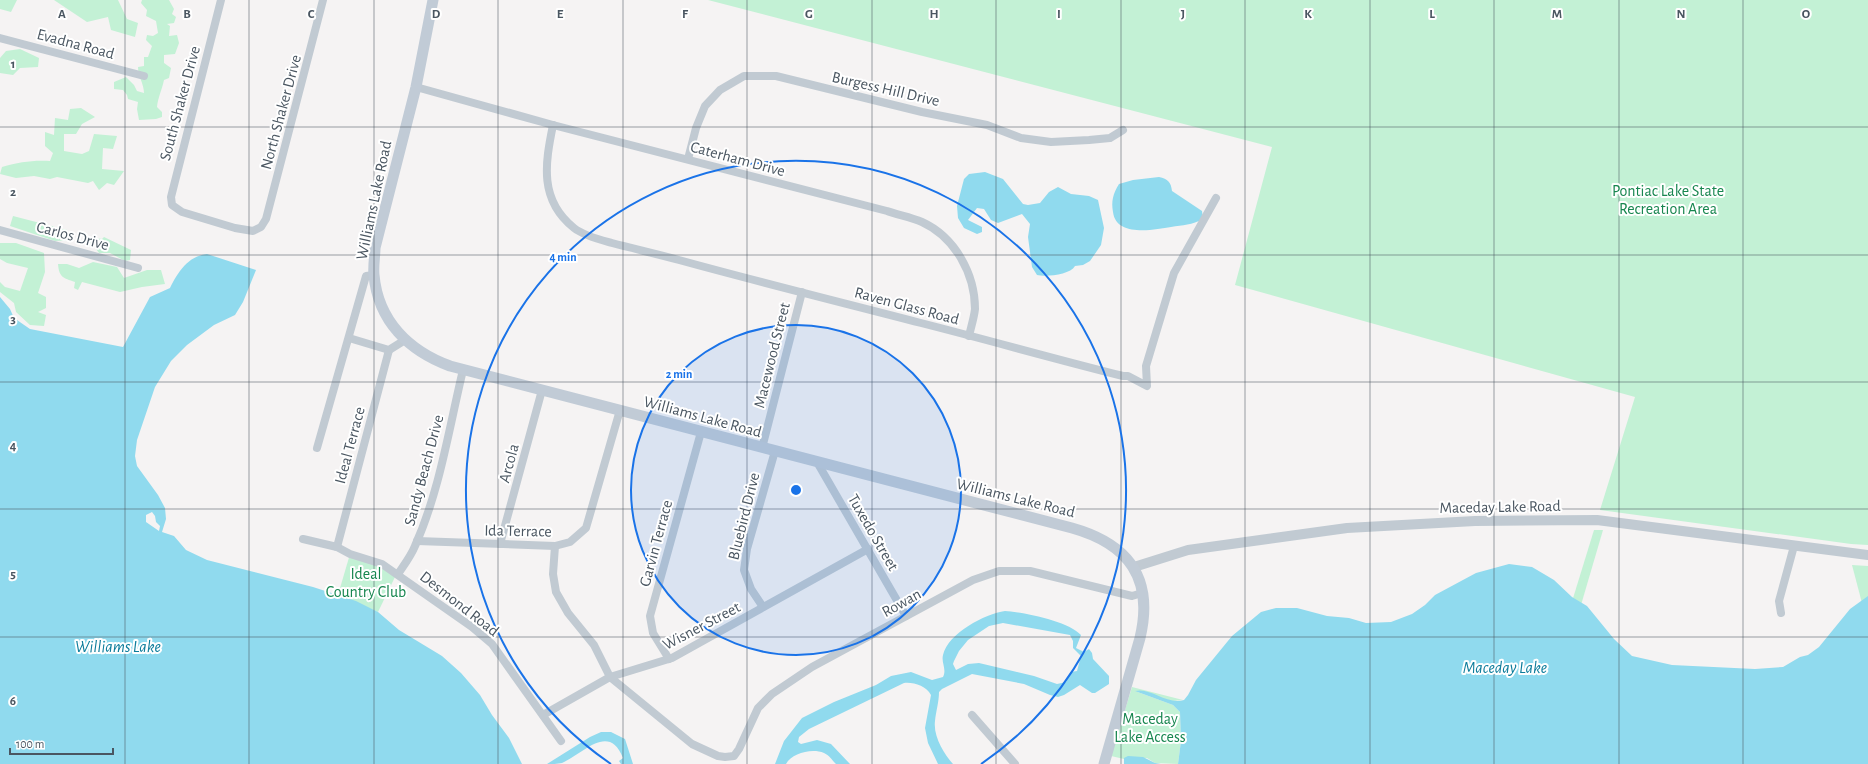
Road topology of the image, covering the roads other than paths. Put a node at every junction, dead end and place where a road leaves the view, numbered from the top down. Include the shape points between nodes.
1 (221, 0) edge
2 (323, 0) edge
3 (433, 0) edge
4 (0, 38) edge
5 (144, 76) dead end
6 (416, 87) junction
7 (554, 125) junction
8 (1123, 130) dead end
9 (688, 159) junction
10 (1216, 198) dead end
11 (0, 230) edge
12 (258, 230) joint
13 (138, 268) dead end
14 (374, 275) junction
15 (802, 292) junction
16 (969, 336) junction
17 (349, 338) junction
18 (405, 340) junction
19 (389, 350) junction
20 (463, 370) junction
21 (542, 390) junction
22 (620, 410) junction
23 (700, 432) junction
24 (317, 448) dead end
25 (762, 448) junction
26 (775, 451) junction
27 (817, 462) junction
28 (303, 539) dead end
29 (417, 541) junction
30 (500, 544) junction
31 (555, 546) junction
32 (1794, 546) junction
33 (337, 547) junction
34 (868, 549) junction
35 (1868, 555) edge
36 (1134, 567) junction
37 (398, 574) junction
38 (1142, 593) junction
39 (763, 607) junction
40 (1781, 613) dead end
41 (906, 616) junction
42 (669, 659) junction
43 (610, 677) junction
44 (543, 715) junction
45 (972, 715) dead end
46 (561, 741) dead end
47 (1015, 764) edge
48 (1104, 764) edge

1 - 12 street, South Shaker Drive via 170,198 172,205 179,211 235,228
2 - 12 street, North Shaker Drive via 268,212 264,224
3 - 6 main road, Williams Lake Road
4 - 5 street, Evadna Road
6 - 7 street, Caterham Drive
6 - 14 main road, Williams Lake Road via 377,241
7 - 9 street, Caterham Drive
7 - 15 street, Raven Glass Road via 546,169 547,182 551,197 575,230 639,251
8 - 9 street, Burgess Hill Drive via 1110,138 1089,140 1051,142 1021,138 987,125 922,112 776,76 744,76 720,90 705,106
9 - 16 street, Caterham Drive via 922,222 946,238 964,262 973,288 975,309
10 - 16 street, Raven Glass Road via 1174,273 1146,366 1146,386 1128,376
11 - 13 street, Carlos Drive
14 - 17 street via 366,276
14 - 18 main road, Williams Lake Road via 379,299 389,321
15 - 16 street, Raven Glass Road
15 - 25 street, Macewood Street
17 - 19 street
17 - 24 street
18 - 19 street
18 - 20 main road, Williams Lake Road via 430,359
19 - 33 street, Ideal Terrace
20 - 21 main road, Williams Lake Road
20 - 29 street, Sandy Beach Drive via 435,488
21 - 22 main road, Williams Lake Road
21 - 30 street, Arcola
22 - 23 main road, Williams Lake Road
22 - 31 street, Ida Terrace via 586,528 570,542
23 - 25 main road, Williams Lake Road
23 - 42 street, Garvin Terrace via 650,616 653,633
25 - 26 main road, Williams Lake Road
26 - 27 main road, Williams Lake Road
26 - 39 street, Bluebird Drive via 749,541 744,570 751,589
27 - 34 street, Tuxedo Street
27 - 36 main road, Williams Lake Road via 1084,531 1116,548
28 - 33 street, Desmond Road
29 - 30 street, Ida Terrace
29 - 37 street, Sandy Beach Drive
30 - 31 street, Ida Terrace
31 - 43 street via 553,574 556,592 568,613 594,645
32 - 35 street, Maceday Lake Road
32 - 36 street, Maceday Lake Road via 1597,520 1475,521 1347,528 1188,550
32 - 40 street via 1779,601
33 - 37 street, Desmond Road via 382,564
34 - 39 street, Wisner Street
34 - 41 street, Tuxedo Street
36 - 38 main road, Williams Lake Road
37 - 44 street, Desmond Road via 460,617 492,644
38 - 41 street, Rowan via 1132,596 1030,571 999,571 973,580
38 - 48 main road, Williams Lake Road via 1144,621
39 - 42 street, Wisner Street
41 - 43 street, Rowan via 812,667 772,694 758,708 734,756 718,756 692,744
42 - 43 street, Wisner Street
43 - 44 street, Wisner Street
44 - 46 street, Desmond Road
45 - 47 street

